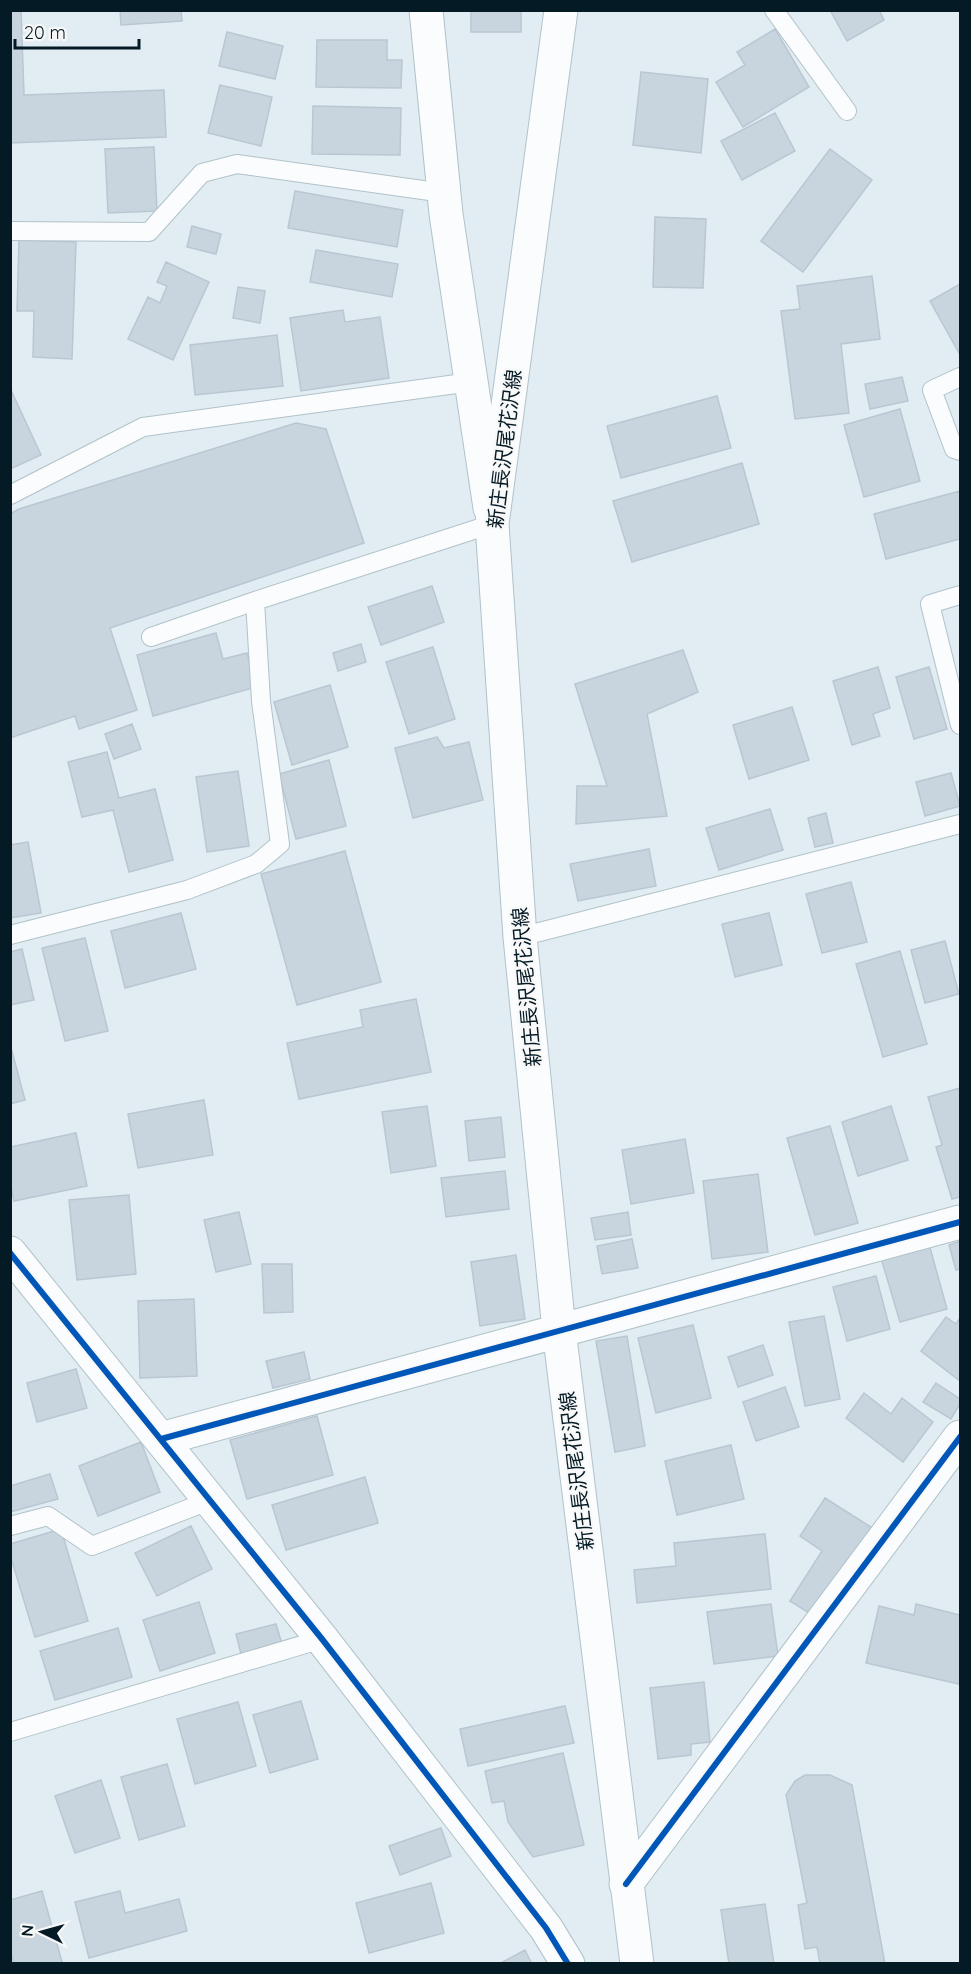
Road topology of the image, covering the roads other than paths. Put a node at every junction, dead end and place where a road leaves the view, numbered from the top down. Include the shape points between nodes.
1 (426, 10) edge
2 (561, 10) edge
3 (774, 10) edge
4 (847, 111) dead end
5 (444, 193) junction
6 (10, 231) edge
7 (960, 377) edge
8 (471, 382) junction
9 (960, 451) edge
10 (10, 495) edge
11 (492, 524) junction
12 (960, 595) edge
13 (255, 601) junction
14 (151, 637) dead end
15 (960, 725) edge
16 (960, 824) edge
17 (10, 935) edge
18 (520, 937) junction
19 (960, 1222) edge
20 (10, 1253) edge
21 (559, 1330) junction
22 (960, 1437) edge
23 (161, 1439) junction
24 (211, 1500) junction
25 (10, 1526) edge
26 (322, 1639) junction
27 (10, 1732) edge
28 (626, 1884) junction
29 (568, 1964) edge
30 (637, 1964) edge

1 - 5 street
2 - 11 street, 新庄長沢尾花沢線
3 - 4 lane
5 - 6 lane via 237,164 202,173 149,232
5 - 8 street
7 - 9 lane via 932,390 954,449
8 - 10 lane via 143,427
8 - 11 street
11 - 13 lane
11 - 18 street, 新庄長沢尾花沢線
12 - 15 lane via 930,604
13 - 14 lane
13 - 17 lane via 261,701 280,844 256,864 187,890
16 - 18 lane
18 - 21 street, 新庄長沢尾花沢線
19 - 21 street
20 - 23 street
21 - 23 street
21 - 28 street, 新庄長沢尾花沢線
22 - 28 street
23 - 24 street
24 - 25 lane via 93,1546 48,1516
24 - 26 street
26 - 27 lane
26 - 29 street via 546,1928
28 - 30 street, 新庄長沢尾花沢線

